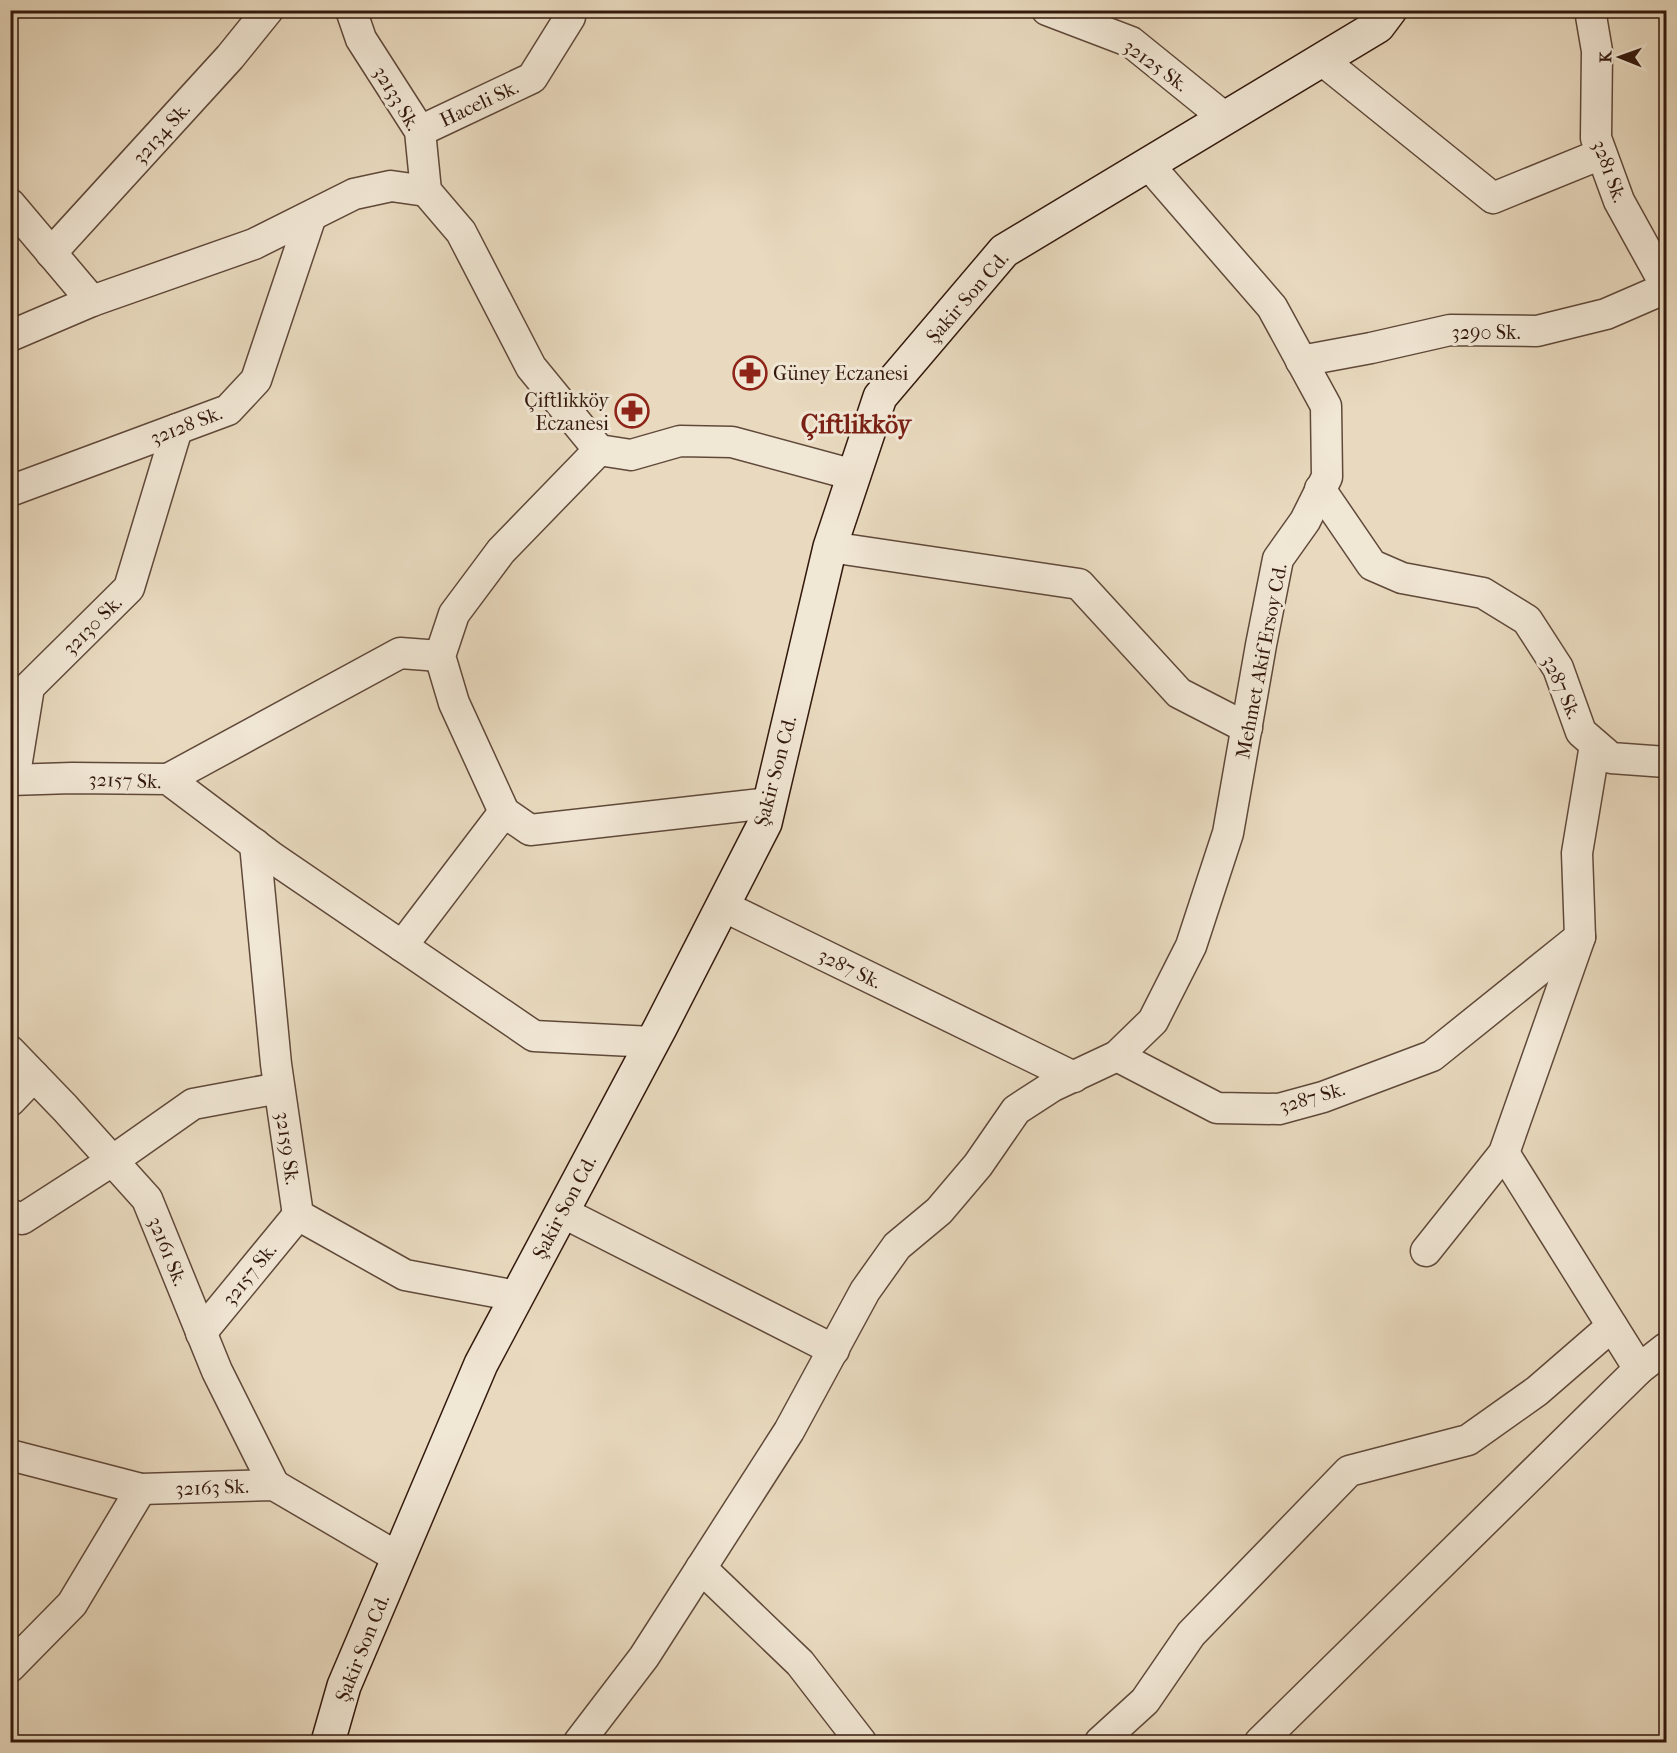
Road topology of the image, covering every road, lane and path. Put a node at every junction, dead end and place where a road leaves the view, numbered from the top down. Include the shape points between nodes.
1 (268, 10) edge
2 (351, 10) edge
3 (571, 10) edge
4 (1047, 10) edge
5 (1390, 10) edge
6 (1590, 10) edge
7 (1322, 60) junction
8 (1225, 118) junction
9 (420, 131) junction
10 (1601, 154) junction
11 (1148, 164) junction
12 (426, 191) junction
13 (10, 204) edge
14 (311, 216) junction
15 (51, 253) junction
16 (1666, 287) edge
17 (92, 301) junction
18 (10, 336) edge
19 (1301, 361) junction
20 (177, 429) junction
21 (599, 450) junction
22 (854, 475) junction
23 (1320, 489) junction
24 (10, 491) edge
25 (830, 547) junction
26 (440, 656) junction
27 (1247, 728) junction
28 (1595, 745) junction
29 (1666, 762) edge
30 (168, 779) junction
31 (12, 780) edge
32 (770, 803) junction
33 (504, 812) junction
34 (255, 844) junction
35 (723, 906) junction
36 (1581, 938) junction
37 (402, 946) junction
38 (652, 1042) junction
39 (10, 1051) edge
40 (1117, 1056) junction
41 (34, 1076) junction
42 (1074, 1077) junction
43 (279, 1088) junction
44 (10, 1101) edge
45 (1504, 1153) junction
46 (112, 1161) junction
47 (562, 1212) junction
48 (10, 1214) edge
49 (298, 1215) junction
50 (1426, 1251) dead end
51 (517, 1296) junction
52 (1612, 1326) junction
53 (201, 1333) junction
54 (1666, 1348) edge
55 (834, 1350) junction
56 (1640, 1369) junction
57 (10, 1455) edge
58 (274, 1485) junction
59 (141, 1489) junction
60 (399, 1558) junction
61 (701, 1568) junction
62 (10, 1667) edge
63 (328, 1743) edge
64 (579, 1743) edge
65 (861, 1743) edge
66 (1100, 1743) edge
67 (1260, 1743) edge

1 - 15 street, 32134 Sk.
2 - 9 street, 32133 Sk. via 361,39
3 - 9 street, Haceli Sk. via 532,78
4 - 8 street, 32125 Sk. via 1131,42
5 - 7 street, Şakir Son Cd. via 1378,26
6 - 10 street, 3281 Sk. via 1597,51 1596,138
7 - 8 street, Şakir Son Cd.
7 - 10 street via 1493,198
8 - 11 street, Şakir Son Cd.
9 - 12 street, 32133 Sk.
10 - 16 street, 3281 Sk. via 1619,201
11 - 19 street, Mehmet Akif Ersoy Cd. via 1272,307
11 - 22 street, Şakir Son Cd. via 1004,251 880,397
12 - 14 street via 391,186 354,194
12 - 21 street via 460,232 531,367
13 - 15 street
14 - 17 street via 254,244
14 - 20 street, 32128 Sk. via 256,380 228,410
15 - 17 street
16 - 19 street, 3290 Sk. via 1606,314 1537,331 1450,330
17 - 18 street
19 - 23 street, Mehmet Akif Ersoy Cd. via 1326,406 1327,477
20 - 24 street, 32128 Sk.
20 - 31 street, 32130 Sk. via 129,588 29,687
21 - 22 street via 631,455 680,441 732,442
21 - 26 street via 501,551 454,614
22 - 25 street, Şakir Son Cd.
23 - 27 street, Mehmet Akif Ersoy Cd. via 1278,560
23 - 28 street, 3287 Sk. via 1372,564 1402,578 1483,593 1527,620 1558,668 1581,732
25 - 27 street via 1079,584 1179,693
25 - 32 street, Şakir Son Cd.
26 - 30 street via 400,653
26 - 33 street via 453,703
27 - 40 street, Mehmet Akif Ersoy Cd. via 1228,834 1191,946 1153,1022
28 - 29 street via 1611,758
28 - 36 street via 1577,853
30 - 31 street, 32157 Sk.
30 - 34 street, 32157 Sk.
32 - 33 street via 530,830
32 - 35 street, Şakir Son Cd. via 765,824
33 - 37 street
34 - 37 street, 32157 Sk.
34 - 43 street, 32159 Sk.
35 - 38 street, Şakir Son Cd.
35 - 42 street, 3287 Sk.
36 - 40 street, 3287 Sk. via 1432,1056 1323,1097 1279,1109 1217,1108
36 - 45 street
37 - 38 street, 32157 Sk. via 534,1036
38 - 47 street, Şakir Son Cd.
39 - 41 street, 32161 Sk.
40 - 42 street, Mehmet Akif Ersoy Cd.
41 - 44 street
41 - 46 street, 32161 Sk.
42 - 55 street, Mehmet Akif Ersoy Cd. via 1016,1110 978,1165 939,1211 897,1246 865,1291
43 - 46 street via 193,1104
43 - 49 street, 32159 Sk.
45 - 50 street
45 - 52 street
46 - 48 street via 22,1219
46 - 53 street, 32161 Sk. via 147,1200
47 - 51 street, Şakir Son Cd.
47 - 55 street
49 - 51 street via 405,1275
49 - 53 street, 32157 Sk.
51 - 60 street, Şakir Son Cd. via 481,1364
52 - 56 street
52 - 66 street via 1537,1391 1468,1440 1349,1471 1191,1634 1145,1701
53 - 58 street, 32161 Sk.
54 - 56 street
55 - 61 street, Mehmet Akif Ersoy Cd. via 789,1431
56 - 67 street
57 - 59 street, 32163 Sk.
58 - 59 street, 32163 Sk.
58 - 60 street, 32163 Sk.
59 - 62 street via 72,1604
60 - 63 street, Şakir Son Cd. via 344,1686
61 - 64 street, Mehmet Akif Ersoy Cd. via 644,1657
61 - 65 street via 800,1663

